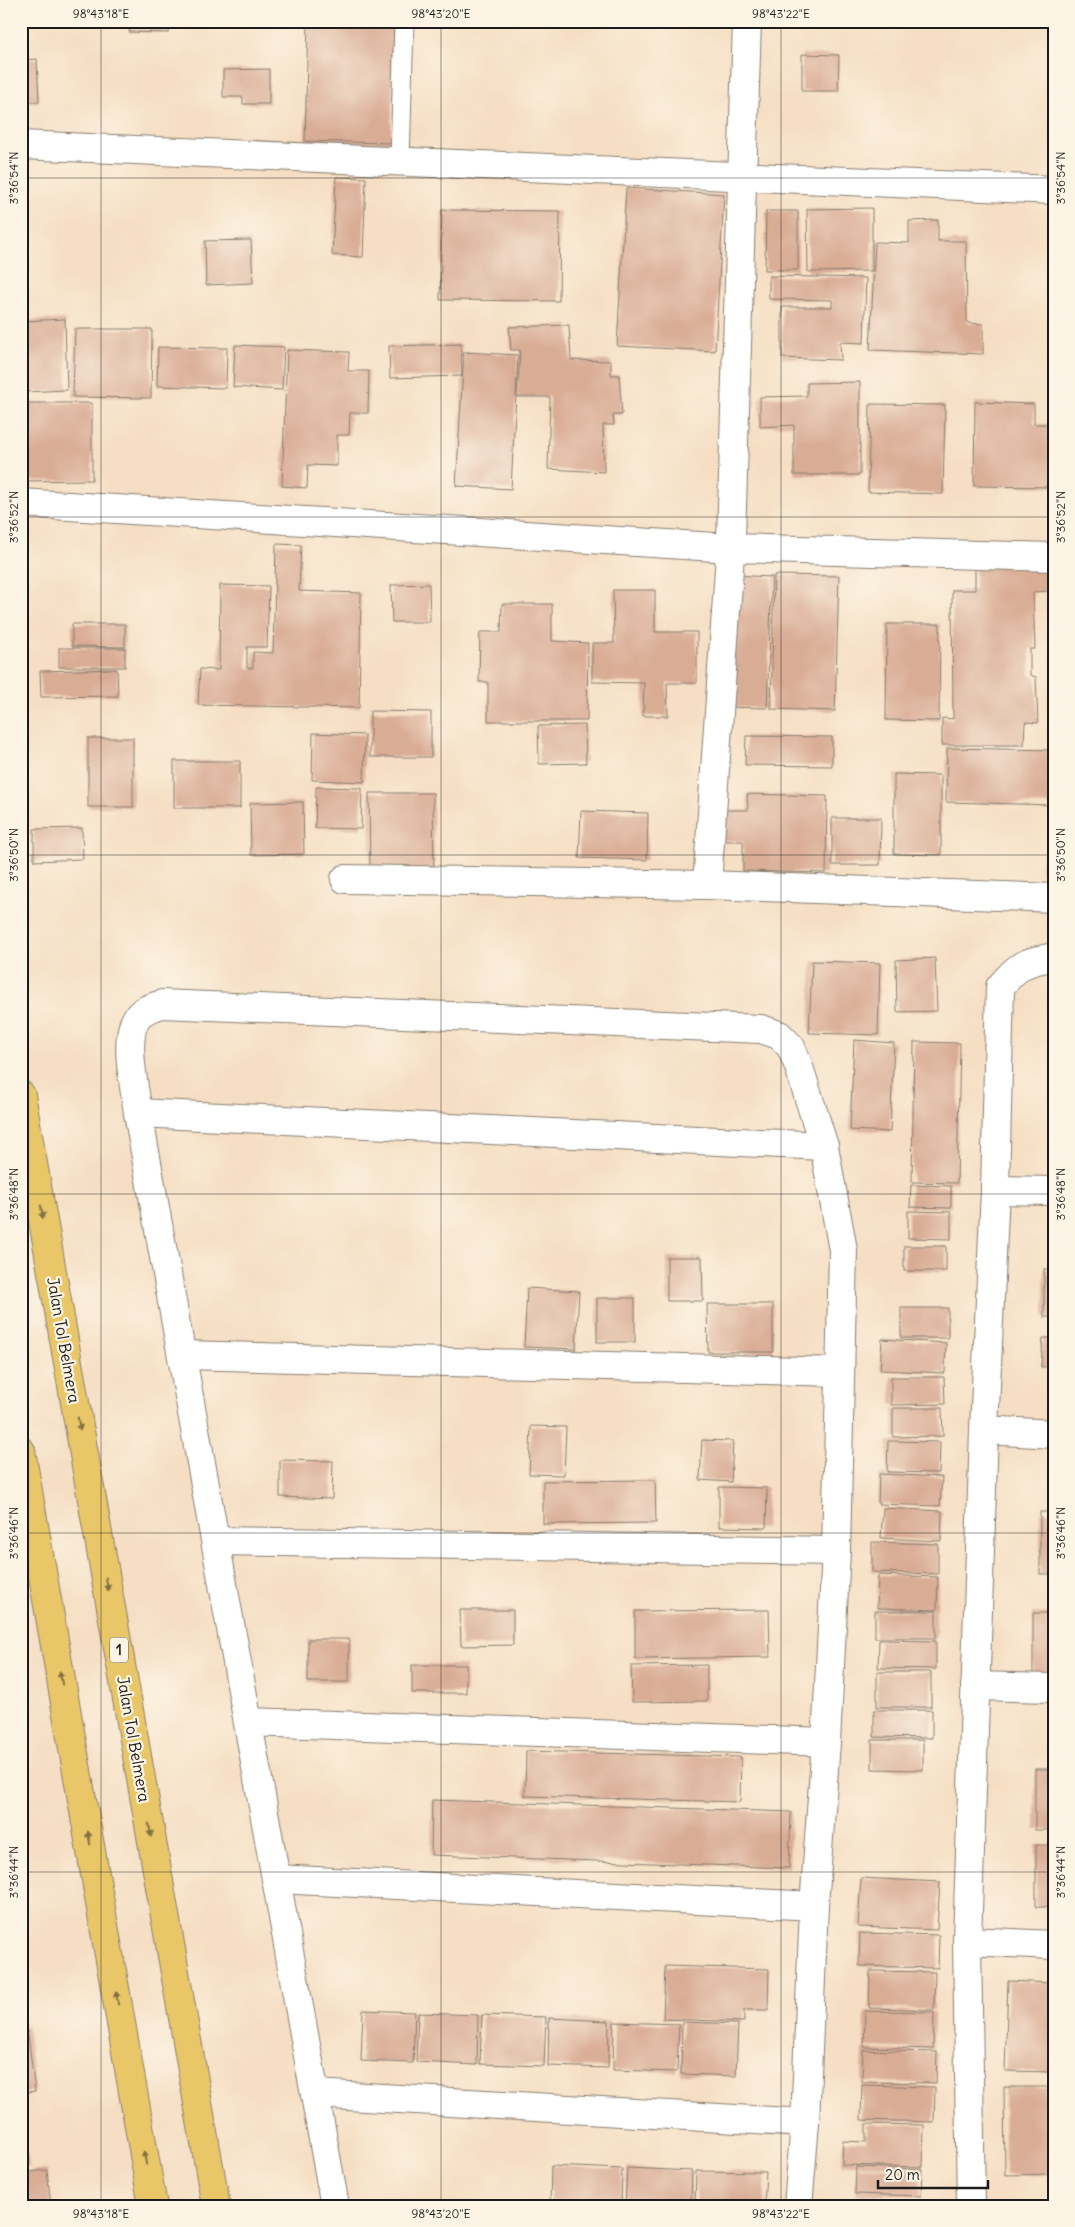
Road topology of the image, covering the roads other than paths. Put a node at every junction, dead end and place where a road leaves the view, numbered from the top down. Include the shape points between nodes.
1 (404, 21) edge
2 (747, 21) edge
3 (21, 145) edge
4 (400, 162) junction
5 (744, 177) junction
6 (1054, 190) edge
7 (21, 503) edge
8 (731, 548) junction
9 (1054, 558) edge
10 (345, 879) dead end
11 (708, 885) junction
12 (1054, 898) edge
13 (1054, 957) edge
14 (21, 1095) edge
15 (138, 1113) junction
16 (824, 1146) junction
17 (996, 1190) junction
18 (1054, 1192) edge
19 (182, 1355) junction
20 (839, 1372) junction
21 (984, 1430) junction
22 (1054, 1434) edge
23 (21, 1451) edge
24 (216, 1541) junction
25 (836, 1550) junction
26 (975, 1686) junction
27 (1054, 1688) edge
28 (248, 1722) junction
29 (826, 1742) junction
30 (276, 1879) junction
31 (814, 1906) junction
32 (967, 1941) junction
33 (1054, 1946) edge
34 (315, 2094) junction
35 (805, 2123) junction
36 (153, 2206) edge
37 (216, 2206) edge
38 (335, 2206) edge
39 (798, 2206) edge
40 (972, 2206) edge

1 - 4 lane
2 - 5 street
3 - 4 street
4 - 5 street
5 - 6 street
5 - 8 street
7 - 8 street
8 - 9 street
8 - 11 street
10 - 11 street
11 - 12 street
13 - 17 street via 1035,960 1015,969 1000,987
14 -> 37 highway, Jalan Tol Belmera / 1
15 - 16 street
15 - 16 street via 131,1028 148,1008 162,1004 761,1028 779,1035 791,1048
15 - 19 street
16 - 20 street via 843,1250
17 - 18 street
17 - 21 street
19 - 20 street
19 - 24 street
20 - 25 street
21 - 22 street
21 - 26 street
36 -> 23 highway
24 - 25 street
24 - 28 street
25 - 29 street
26 - 27 street
26 - 32 street
28 - 29 street
28 - 30 street
29 - 31 street
30 - 31 street
30 - 34 street
31 - 35 street
32 - 33 street
32 - 40 street
34 - 35 street
34 - 38 street
35 - 39 street

